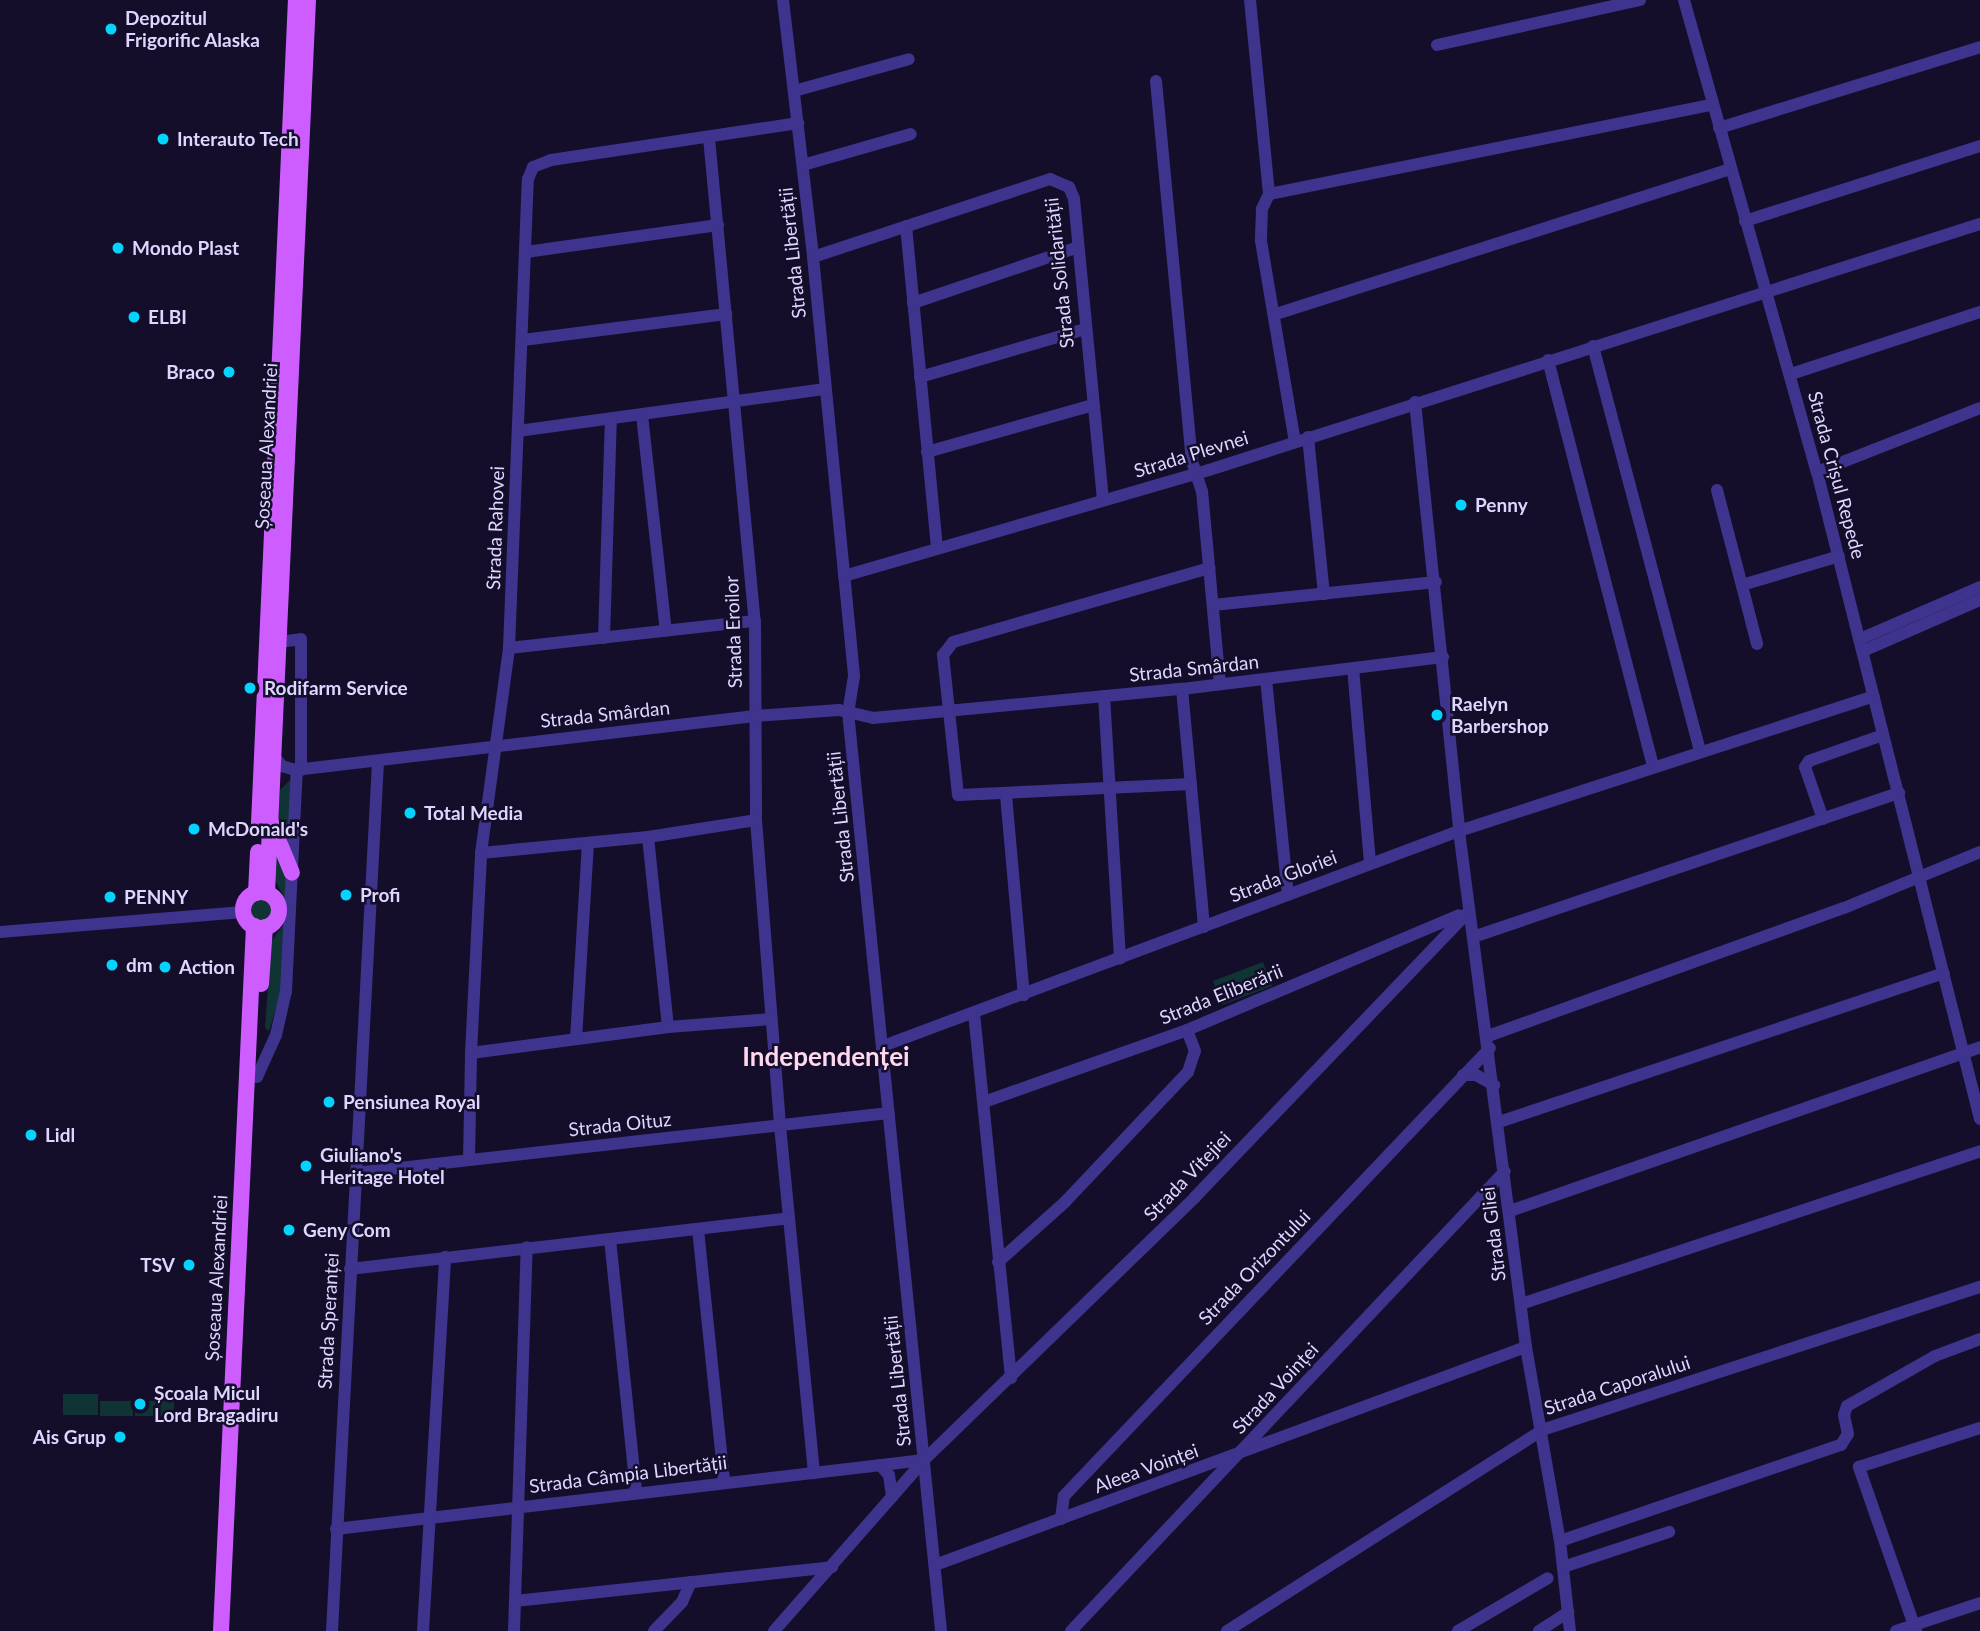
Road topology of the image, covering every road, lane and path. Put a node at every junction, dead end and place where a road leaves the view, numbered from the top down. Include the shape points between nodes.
1 (296, 0) edge
2 (309, 0) edge
3 (783, 0) edge
4 (1250, 0) edge
5 (1640, 0) edge
6 (1684, 0) edge
7 (1437, 44) dead end
8 (1980, 47) edge
9 (909, 59) dead end
10 (1156, 81) dead end
11 (794, 91) junction
12 (1712, 105) junction
13 (798, 123) junction
14 (1719, 128) junction
15 (911, 134) dead end
16 (709, 138) junction
17 (1980, 146) edge
18 (803, 166) junction
19 (1730, 169) junction
20 (1269, 194) junction
21 (1745, 221) junction
22 (1980, 224) edge
23 (718, 225) junction
24 (906, 226) junction
25 (1078, 247) junction
26 (526, 252) junction
27 (813, 257) junction
28 (1765, 292) junction
29 (913, 303) junction
30 (1980, 312) edge
31 (726, 314) junction
32 (1276, 314) junction
33 (1085, 329) junction
34 (523, 340) junction
35 (1593, 346) junction
36 (1548, 360) junction
37 (1791, 374) junction
38 (920, 377) junction
39 (825, 389) junction
40 (735, 401) junction
41 (1415, 402) junction
42 (1093, 405) junction
43 (1980, 408) edge
44 (642, 415) junction
45 (611, 419) junction
46 (518, 431) junction
47 (1308, 437) junction
48 (1295, 442) junction
49 (927, 452) junction
50 (1817, 472) junction
51 (1197, 474) junction
52 (1717, 491) dead end
53 (1103, 500) junction
54 (937, 548) junction
55 (1839, 556) junction
56 (1210, 568) junction
57 (844, 576) junction
58 (1436, 582) junction
59 (1742, 585) junction
60 (1980, 587) edge
61 (1324, 594) junction
62 (1980, 600) edge
63 (1213, 605) junction
64 (755, 621) junction
65 (666, 631) junction
66 (604, 638) junction
67 (278, 642) junction
68 (1757, 644) dead end
69 (1862, 645) junction
70 (509, 648) junction
71 (1443, 657) junction
72 (1353, 668) junction
73 (1266, 679) junction
74 (1220, 684) junction
75 (1182, 689) junction
76 (1104, 696) junction
77 (1874, 696) junction
78 (848, 712) junction
79 (948, 712) junction
80 (755, 716) junction
81 (1884, 735) junction
82 (494, 745) junction
83 (1700, 752) junction
84 (272, 754) junction
85 (378, 761) junction
86 (1653, 767) junction
87 (298, 770) junction
88 (1191, 784) junction
89 (1109, 789) junction
90 (1899, 793) junction
91 (1006, 795) junction
92 (270, 819) junction
93 (1823, 819) junction
94 (756, 820) junction
95 (1459, 831) junction
96 (648, 837) junction
97 (588, 844) junction
98 (1980, 852) edge
99 (481, 853) junction
100 (1370, 863) junction
101 (292, 873) junction
102 (1920, 878) junction
103 (261, 893) junction
104 (1288, 895) junction
105 (1469, 911) junction
106 (243, 912) junction
107 (260, 927) junction
108 (1204, 927) junction
109 (0, 932) edge
110 (1473, 937) junction
111 (1120, 959) junction
112 (1944, 973) junction
113 (1024, 995) junction
114 (975, 1013) junction
115 (771, 1019) junction
116 (668, 1027) junction
117 (1188, 1030) junction
118 (576, 1040) junction
119 (1489, 1042) junction
120 (883, 1046) junction
121 (1980, 1047) edge
122 (471, 1053) junction
123 (1964, 1054) junction
124 (1464, 1075) junction
125 (257, 1077) junction
126 (1494, 1086) junction
127 (984, 1102) junction
128 (889, 1113) junction
129 (1980, 1119) edge
130 (1499, 1122) junction
131 (780, 1126) junction
132 (1980, 1151) edge
133 (469, 1160) junction
134 (1505, 1171) junction
135 (355, 1173) junction
136 (1510, 1211) junction
137 (789, 1219) junction
138 (698, 1229) junction
139 (610, 1239) junction
140 (527, 1247) junction
141 (445, 1257) junction
142 (998, 1262) junction
143 (350, 1269) junction
144 (1980, 1287) edge
145 (1521, 1304) junction
146 (1980, 1339) edge
147 (1527, 1347) junction
148 (1011, 1378) junction
149 (1980, 1428) edge
150 (1542, 1430) junction
151 (1239, 1455) junction
152 (924, 1460) junction
153 (880, 1465) junction
154 (814, 1473) junction
155 (724, 1482) junction
156 (636, 1492) junction
157 (892, 1497) junction
158 (518, 1507) junction
159 (429, 1518) junction
160 (1061, 1519) junction
161 (336, 1529) junction
162 (1669, 1532) dead end
163 (1560, 1541) junction
164 (935, 1565) junction
165 (832, 1567) junction
166 (1563, 1567) junction
167 (1548, 1578) dead end
168 (691, 1582) junction
169 (515, 1601) junction
170 (1980, 1603) edge
171 (1568, 1612) junction
172 (1915, 1628) edge
173 (222, 1631) edge
174 (230, 1631) edge
175 (332, 1631) edge
176 (423, 1631) edge
177 (514, 1631) edge
178 (654, 1631) edge
179 (775, 1631) edge
180 (941, 1631) edge
181 (1071, 1631) edge
182 (1227, 1631) edge
183 (1458, 1631) edge
184 (1539, 1631) edge
185 (1570, 1631) edge
186 (1895, 1631) edge

1 - 103 main road, Șoseaua Alexandriei
2 - 67 main road, Șoseaua Alexandriei
3 - 11 street, Strada Libertății
4 - 20 street
5 - 7 street
6 - 12 street, Strada Crișul Repede
8 - 14 street
9 - 11 street
10 - 51 street via 1192,461
11 - 13 street, Strada Libertății
12 - 14 street, Strada Crișul Repede
12 - 20 street
13 - 16 street, Strada Rahovei
13 - 18 street, Strada Libertății
14 - 19 street, Strada Crișul Repede
15 - 18 street
16 - 23 street, Strada Eroilor
16 - 26 street, Strada Rahovei via 551,160 533,167 528,179
17 - 21 street
18 - 27 street, Strada Libertății
19 - 21 street, Strada Crișul Repede
19 - 32 street
20 - 32 street via 1262,209 1261,241
21 - 28 street, Strada Crișul Repede
22 - 28 street, Strada Plevnei
23 - 26 street
23 - 31 street, Strada Eroilor
24 - 25 street, Strada Solidarității via 1057,180 1073,194
24 - 27 street, Strada Solidarității
24 - 29 street
25 - 29 street
25 - 33 street, Strada Solidarității
26 - 34 street, Strada Rahovei
27 - 39 street, Strada Libertății
28 - 35 street, Strada Plevnei
28 - 37 street, Strada Crișul Repede
29 - 38 street
30 - 37 street
31 - 34 street
31 - 40 street, Strada Eroilor
32 - 48 street
33 - 38 street
33 - 42 street, Strada Solidarității
34 - 46 street, Strada Rahovei
35 - 36 street, Strada Plevnei
35 - 83 street
36 - 41 street, Strada Plevnei
36 - 86 street
37 - 50 street, Strada Crișul Repede
38 - 49 street
39 - 40 street
39 - 57 street, Strada Libertății
40 - 44 street
40 - 64 street, Strada Eroilor
41 - 47 street, Strada Plevnei
41 - 58 street, Strada Gliei
42 - 49 street
42 - 53 street, Strada Solidarității
43 - 50 street
44 - 45 street
44 - 65 street
45 - 46 street
45 - 66 street
46 - 70 street, Strada Rahovei
47 - 48 street, Strada Plevnei
47 - 61 street
48 - 51 street, Strada Plevnei
49 - 54 street
50 - 55 street, Strada Crișul Repede
51 - 53 street, Strada Plevnei
51 - 56 street
52 - 59 street
53 - 54 street, Strada Plevnei
54 - 57 street, Strada Plevnei
55 - 59 street
55 - 69 street, Strada Crișul Repede
56 - 63 street
56 - 79 street via 953,642 943,655
57 - 78 street, Strada Libertății via 854,676
58 - 61 street
58 - 71 street, Strada Gliei
59 - 68 street
60 - 69 street
61 - 63 street
62 - 69 street
63 - 74 street
64 - 65 street
64 - 80 street, Strada Eroilor
65 - 66 street
66 - 70 street
67 - 84 main road, Șoseaua Alexandriei
67 - 87 street via 301,639
69 - 77 street, Strada Crișul Repede
70 - 82 street, Strada Rahovei
71 - 72 street, Strada Smârdan
71 - 95 street, Strada Gliei
72 - 73 street, Strada Smârdan
72 - 100 street
73 - 74 street, Strada Smârdan
73 - 104 street
74 - 75 street, Strada Smârdan
75 - 76 street, Strada Smârdan
75 - 88 street
76 - 79 street, Strada Smârdan
76 - 89 street
77 - 81 street, Strada Crișul Repede
77 - 83 street, Strada Gloriei
78 - 79 street, Strada Smârdan via 873,718
78 - 80 street, Strada Smârdan
78 - 120 street, Strada Libertății
79 - 91 street via 955,791 962,797
80 - 82 street, Strada Smârdan
80 - 94 street, Strada Eroilor
81 - 90 street, Strada Crișul Repede
81 - 93 street via 1809,761 1805,767
82 - 85 street, Strada Smârdan
82 - 99 street, Strada Rahovei
83 - 86 street, Strada Gloriei
84 - 87 street via 282,766
84 - 92 main road, Șoseaua Alexandriei
85 - 87 street, Strada Smârdan
85 - 135 street, Strada Speranței
86 - 95 street, Strada Gloriei
87 - 101 street
88 - 89 street
88 - 108 street
89 - 91 street
89 - 111 street
90 - 93 street
90 - 102 street, Strada Crișul Repede
91 - 113 street
92 - 101 main road
92 - 103 main road, Șoseaua Alexandriei
93 - 110 street
94 - 96 street
94 - 115 street, Strada Eroilor
95 - 100 street, Strada Gloriei
95 - 105 street, Strada Gliei
96 - 97 street
96 - 116 street
97 - 99 street
97 - 118 street
98 - 102 street
99 - 122 street, Strada Rahovei
100 - 104 street, Strada Gloriei
101 - 125 street via 283,1009
102 - 112 street, Strada Crișul Repede
102 - 119 street
103 - 106 main road via 245,902
103 - 107 main road via 274,898 279,910 276,919
104 - 108 street, Strada Gloriei
105 - 110 street, Strada Gliei
105 - 117 street, Strada Eliberării
105 - 148 street, Strada Vitejiei via 1195,1198
106 - 107 main road
106 - 109 street
107 - 125 main road, Șoseaua Alexandriei
107 - 173 main road, Șoseaua Alexandriei
108 - 111 street, Strada Gloriei
110 - 119 street, Strada Gliei
111 - 113 street, Strada Gloriei
112 - 123 street, Strada Crișul Repede
112 - 130 street
113 - 114 street, Strada Gloriei
114 - 120 street, Strada Gloriei
114 - 127 street
115 - 116 street
115 - 131 street, Strada Eroilor
116 - 118 street
117 - 127 street, Strada Eliberării
117 - 142 street via 1195,1051 1188,1072 1065,1202
118 - 122 street
119 - 124 street, Strada Orizontului
119 - 126 street, Strada Gliei
120 - 128 street, Strada Libertății
121 - 123 street
122 - 133 street, Strada Rahovei
123 - 129 street, Strada Crișul Repede
123 - 136 street
124 - 126 street via 1476,1074
124 - 160 street, Strada Orizontului via 1064,1496
125 - 174 main road, Șoseaua Alexandriei
126 - 130 street, Strada Gliei
127 - 142 street
128 - 131 street, Strada Oituz
128 - 152 street, Strada Libertății
130 - 134 street, Strada Gliei
131 - 133 street, Strada Oituz
131 - 137 street, Strada Eroilor
132 - 145 street
133 - 135 street, Strada Oituz
134 - 136 street, Strada Gliei
134 - 151 street, Strada Voinței
135 - 143 street, Strada Speranței
136 - 145 street, Strada Gliei
137 - 138 street
137 - 154 street, Strada Eroilor
138 - 139 street
138 - 155 street
139 - 140 street
139 - 156 street
140 - 141 street
140 - 158 street
141 - 143 street
141 - 159 street
142 - 148 street
143 - 161 street, Strada Speranței
144 - 150 street, Strada Caporalului
145 - 147 street, Strada Gliei
146 - 163 street via 1927,1360 1847,1406 1848,1434 1841,1444
147 - 150 street, Strada Gliei
147 - 151 street, Aleea Voinței
148 - 152 street, Strada Vitejiei
149 - 172 street via 1859,1467
150 - 163 street, Strada Gliei
150 - 182 street, Strada Caporalului
151 - 160 street, Aleea Voinței
151 - 181 street, Strada Voinței
152 - 153 street, Strada Câmpia Libertății
152 - 157 street, Strada Vitejiei
152 - 164 street, Strada Libertății
153 - 154 street, Strada Câmpia Libertății
153 - 157 street via 889,1475
154 - 155 street, Strada Câmpia Libertății
155 - 156 street, Strada Câmpia Libertății
156 - 158 street, Strada Câmpia Libertății
157 - 165 street, Strada Vitejiei
158 - 159 street, Strada Câmpia Libertății
158 - 169 street
159 - 161 street, Strada Câmpia Libertății
159 - 176 street
160 - 164 street, Aleea Voinței
161 - 175 street, Strada Speranței
162 - 166 street
163 - 166 street, Strada Gliei
164 - 180 street, Strada Libertății
165 - 168 street
165 - 179 street, Strada Vitejiei
166 - 171 street, Strada Gliei
167 - 183 street
168 - 169 street
168 - 178 street via 682,1602
169 - 177 street
170 - 172 street
171 - 184 street
171 - 185 street, Strada Gliei
172 - 186 street

